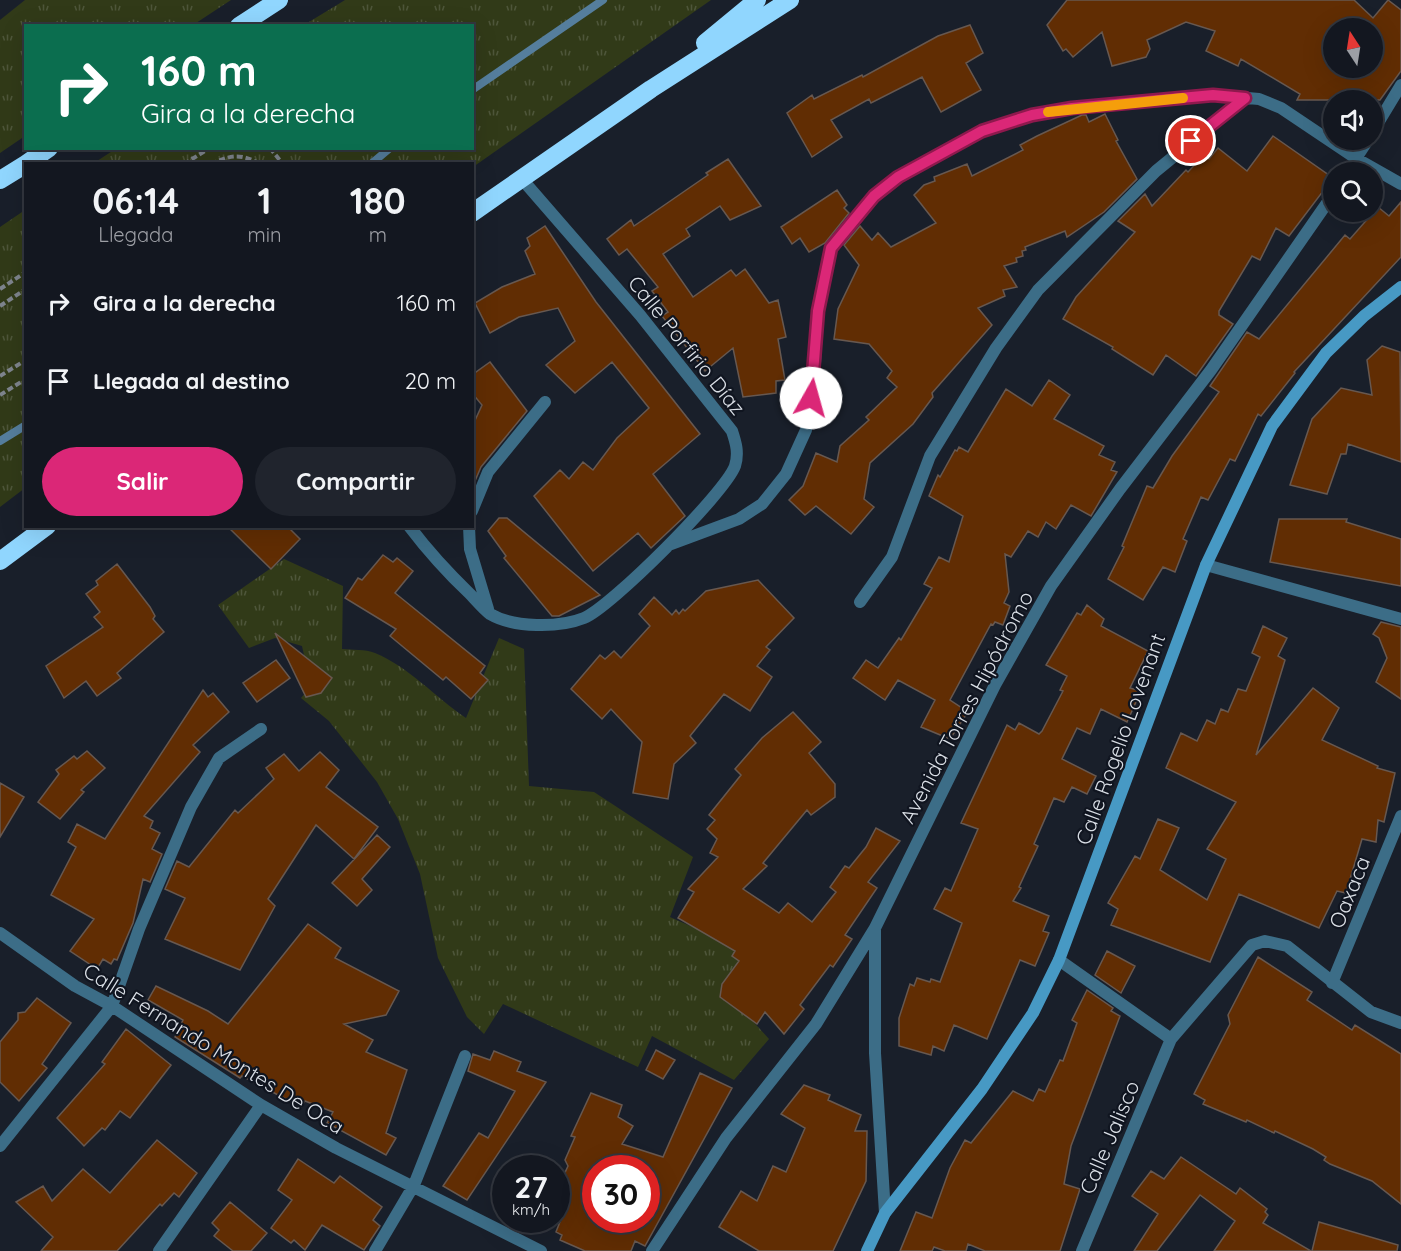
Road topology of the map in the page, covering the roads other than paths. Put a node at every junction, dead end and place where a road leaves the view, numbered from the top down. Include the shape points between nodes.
1 (279, 0) edge
2 (757, 0) edge
3 (790, 0) edge
4 (242, 24) edge
5 (1401, 85) edge
6 (651, 88) junction
7 (1245, 98) junction
8 (1383, 115) edge
9 (46, 150) edge
10 (1362, 150) edge
11 (1357, 159) junction
12 (29, 162) edge
13 (1355, 162) edge
14 (24, 165) edge
15 (521, 178) junction
16 (0, 180) edge
17 (1401, 184) edge
18 (1323, 209) edge
19 (474, 212) edge
20 (1401, 287) edge
21 (545, 402) dead end
22 (474, 506) edge
23 (44, 528) edge
24 (411, 528) edge
25 (469, 528) edge
26 (669, 545) junction
27 (0, 561) edge
28 (1206, 565) junction
29 (860, 602) dead end
30 (489, 613) junction
31 (1401, 619) edge
32 (261, 729) dead end
33 (1401, 816) edge
34 (875, 928) junction
35 (0, 933) edge
36 (1059, 960) junction
37 (1332, 983) junction
38 (112, 1006) junction
39 (1401, 1023) edge
40 (1171, 1039) junction
41 (465, 1056) dead end
42 (261, 1105) junction
43 (0, 1146) edge
44 (414, 1185) junction
45 (885, 1214) junction
46 (159, 1251) edge
47 (375, 1251) edge
48 (541, 1251) edge
49 (652, 1251) edge
50 (867, 1251) edge
51 (1082, 1251) edge

1 - 4 highway
2 - 6 highway
3 - 6 highway
5 - 8 street
6 - 15 highway
7 - 11 street via 1281,108
7 - 26 street via 1213,95 1032,115 982,131 898,177 874,196 831,248 818,311 814,381 806,430 786,474 762,504 739,519
7 - 29 street via 1156,171 1038,290 996,348 930,456 892,557
9 - 12 highway
10 - 11 street
11 - 13 street
11 - 17 street
14 - 16 highway
15 - 19 highway
15 - 26 street, Calle Porfirio Díaz via 640,315 732,431 738,449 735,467
18 - 34 street, Avenida Torres Hipódromo via 1211,370 1051,586 996,685
20 - 28 street, Calle Rogelio Lovenant via 1326,353 1272,426
21 - 22 street via 488,472
23 - 27 highway
24 - 30 street via 432,556
25 - 30 street via 472,558
26 - 30 street, Calle Porfirio Díaz via 605,606 584,618 536,624
28 - 31 street
28 - 36 street, Calle Rogelio Lovenant
32 - 38 street via 219,758 191,807 139,928
33 - 37 street, Oaxaca
34 - 45 street, Calle Rogelio Lovenant via 875,1053
34 - 49 street, Avenida Torres Hipódromo via 816,1024 726,1138
35 - 38 street, Calle Fernando Montes De Oca via 75,986
36 - 40 street
36 - 45 street, Calle Rogelio Lovenant via 1033,1013 982,1089
37 - 39 street via 1371,1012
37 - 40 street, Calle Jalisco via 1287,946 1264,941 1252,945
38 - 42 street, Calle Fernando Montes De Oca
38 - 43 street
40 - 51 street, Calle Jalisco
41 - 44 street
42 - 44 street, Calle Fernando Montes De Oca via 336,1148
42 - 46 street
44 - 47 street
44 - 48 street, Calle Fernando Montes De Oca
45 - 50 street, Calle Rogelio Lovenant

